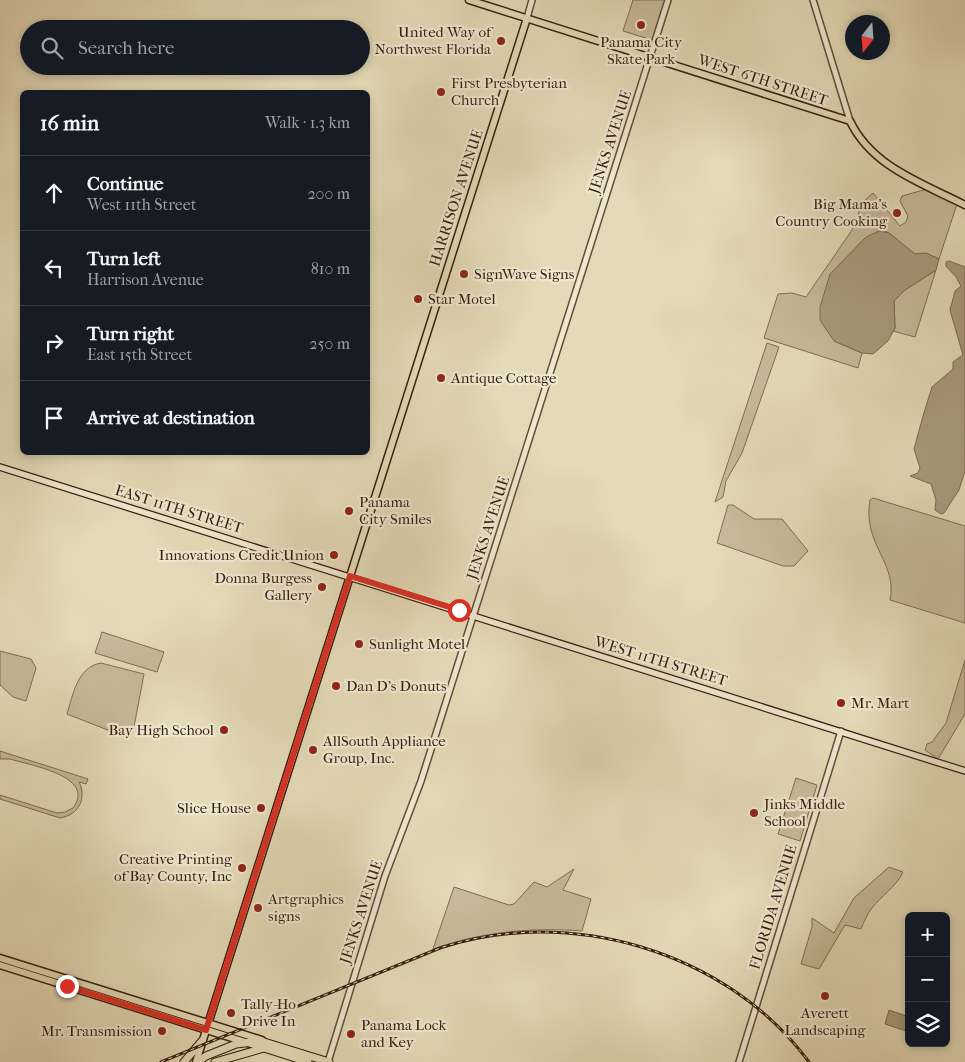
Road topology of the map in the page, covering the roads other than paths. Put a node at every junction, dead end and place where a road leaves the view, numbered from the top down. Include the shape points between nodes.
1 (469, 0) edge
2 (532, 0) edge
3 (668, 0) edge
4 (813, 0) edge
5 (527, 18) junction
6 (650, 58) junction
7 (850, 121) junction
8 (965, 205) edge
9 (0, 467) edge
10 (350, 576) junction
11 (474, 615) junction
12 (841, 731) junction
13 (965, 771) edge
14 (0, 958) edge
15 (0, 965) edge
16 (15, 966) junction
17 (207, 1026) junction
18 (202, 1041) junction
19 (245, 1042) junction
20 (264, 1044) junction
21 (184, 1062) edge
22 (197, 1062) edge
23 (215, 1062) edge
24 (308, 1062) edge
25 (328, 1062) edge
26 (739, 1062) edge

1 - 5 main road, WEST 6TH STREET
2 - 5 street, HARRISON AVENUE
3 - 6 street, JENKS AVENUE
4 - 7 street
5 - 6 main road, WEST 6TH STREET
5 - 10 main road, HARRISON AVENUE
6 - 7 main road, WEST 6TH STREET
6 - 11 street, JENKS AVENUE
7 - 8 main road via 865,146 882,161
9 - 10 main road, EAST 11TH STREET
10 - 11 main road, WEST 11TH STREET
10 - 17 main road, HARRISON AVENUE
11 - 12 main road, WEST 11TH STREET
11 - 25 street, JENKS AVENUE via 414,802 384,879
12 - 13 main road, WEST 11TH STREET
12 - 26 street, FLORIDA AVENUE
14 - 16 main road
15 - 16 main road
16 - 17 main road
17 - 18 main road, HARRISON AVENUE
17 - 19 main road
17 - 20 main road
18 - 21 highway
18 - 22 main road, HARRISON AVENUE
19 - 20 highway
19 - 22 highway
20 - 23 highway
20 - 24 highway
20 - 25 highway

